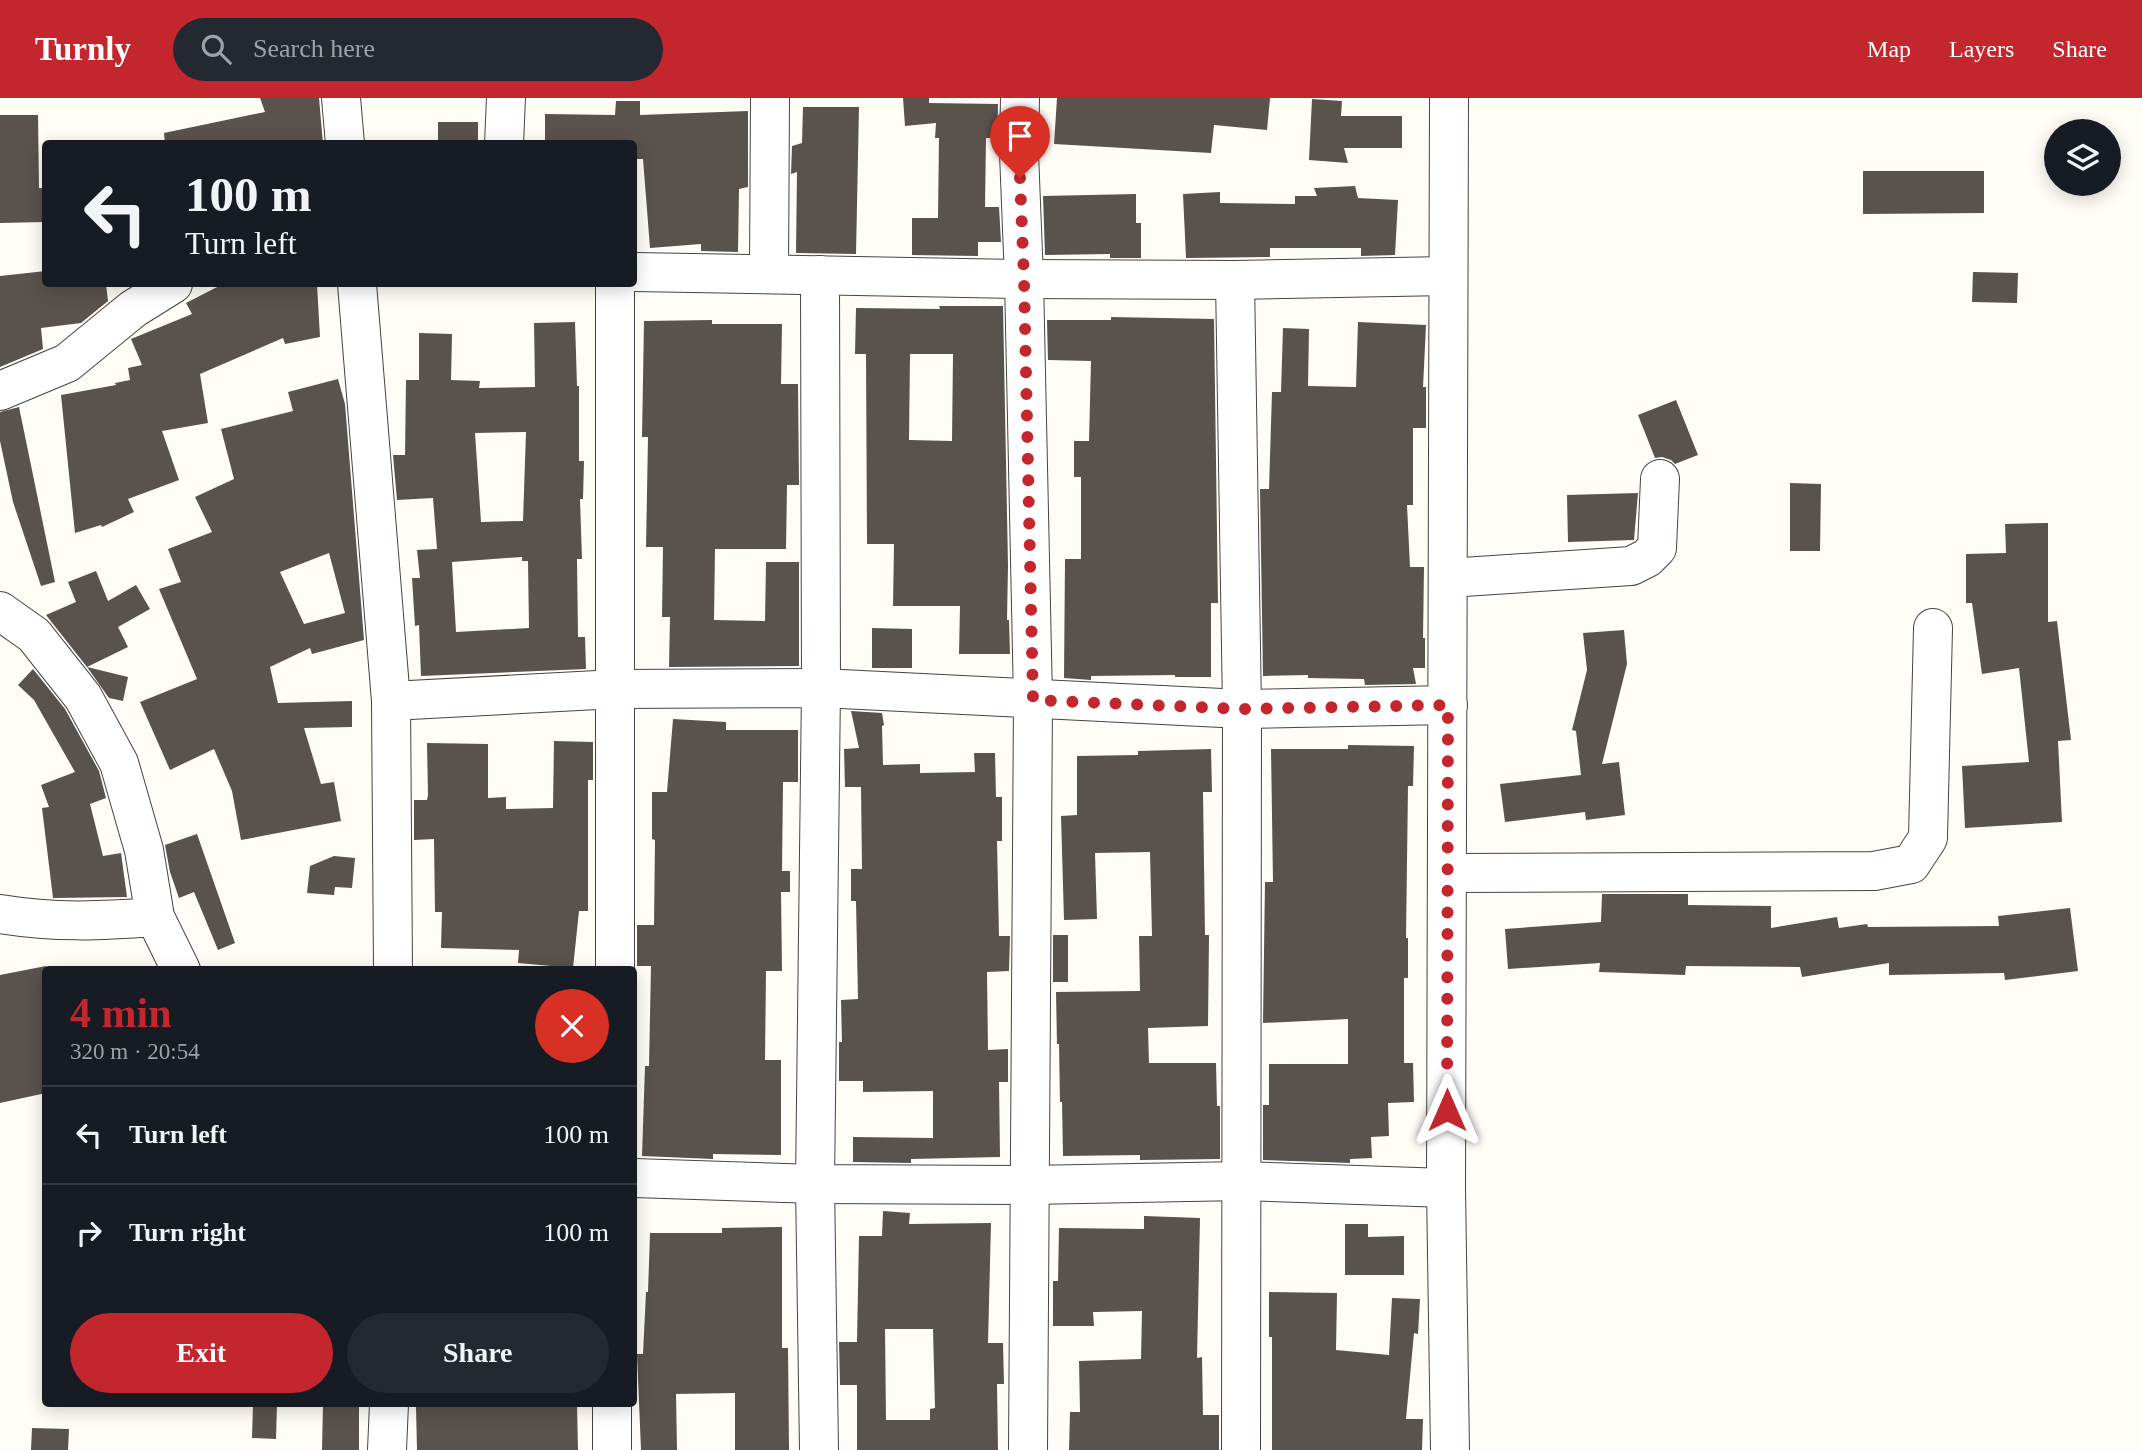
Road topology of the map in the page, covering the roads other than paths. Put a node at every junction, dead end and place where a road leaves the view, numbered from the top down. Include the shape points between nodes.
1 (341, 98) edge
2 (506, 98) edge
3 (769, 98) edge
4 (1020, 98) edge
5 (1449, 98) edge
6 (345, 140) edge
7 (504, 140) edge
8 (637, 272) edge
9 (769, 274) junction
10 (820, 275) junction
11 (1448, 276) junction
12 (1024, 279) junction
13 (1235, 280) junction
14 (168, 287) edge
15 (357, 287) edge
16 (615, 287) edge
17 (0, 391) edge
18 (1660, 479) dead end
19 (1448, 578) junction
20 (0, 611) edge
21 (1933, 628) dead end
22 (821, 688) junction
23 (615, 690) junction
24 (1033, 700) junction
25 (391, 701) junction
26 (1448, 705) junction
27 (1242, 709) junction
28 (1447, 873) junction
29 (0, 914) edge
30 (155, 917) junction
31 (179, 966) edge
32 (393, 966) edge
33 (615, 966) edge
34 (637, 1178) edge
35 (1242, 1181) junction
36 (815, 1184) junction
37 (1029, 1185) junction
38 (1447, 1188) junction
39 (389, 1407) edge
40 (612, 1407) edge
41 (387, 1450) edge
42 (612, 1450) edge
43 (819, 1450) edge
44 (1028, 1450) edge
45 (1241, 1450) edge
46 (1450, 1450) edge

1 - 6 street
2 - 7 street
3 - 9 street
4 - 12 street
5 - 11 street
8 - 9 street
9 - 10 street
10 - 12 street
10 - 22 street
11 - 13 street
11 - 19 street
12 - 13 street
12 - 24 street
13 - 27 street
14 - 17 street via 66,363
15 - 25 street
16 - 23 street
18 - 19 street via 1657,548 1631,566
19 - 26 street
20 - 30 street via 34,635 83,697 119,763 144,850
21 - 28 street via 1928,838 1911,864 1874,870
22 - 23 street
22 - 24 street
22 - 36 street
23 - 25 street
23 - 33 street
24 - 27 street
24 - 37 street
25 - 32 street
26 - 27 street
26 - 28 street
27 - 35 street
28 - 38 street
29 - 30 street via 87,922
30 - 31 street
34 - 36 street
35 - 37 street
35 - 38 street
35 - 45 street
36 - 37 street
36 - 43 street
37 - 44 street
38 - 46 street
39 - 41 street
40 - 42 street

